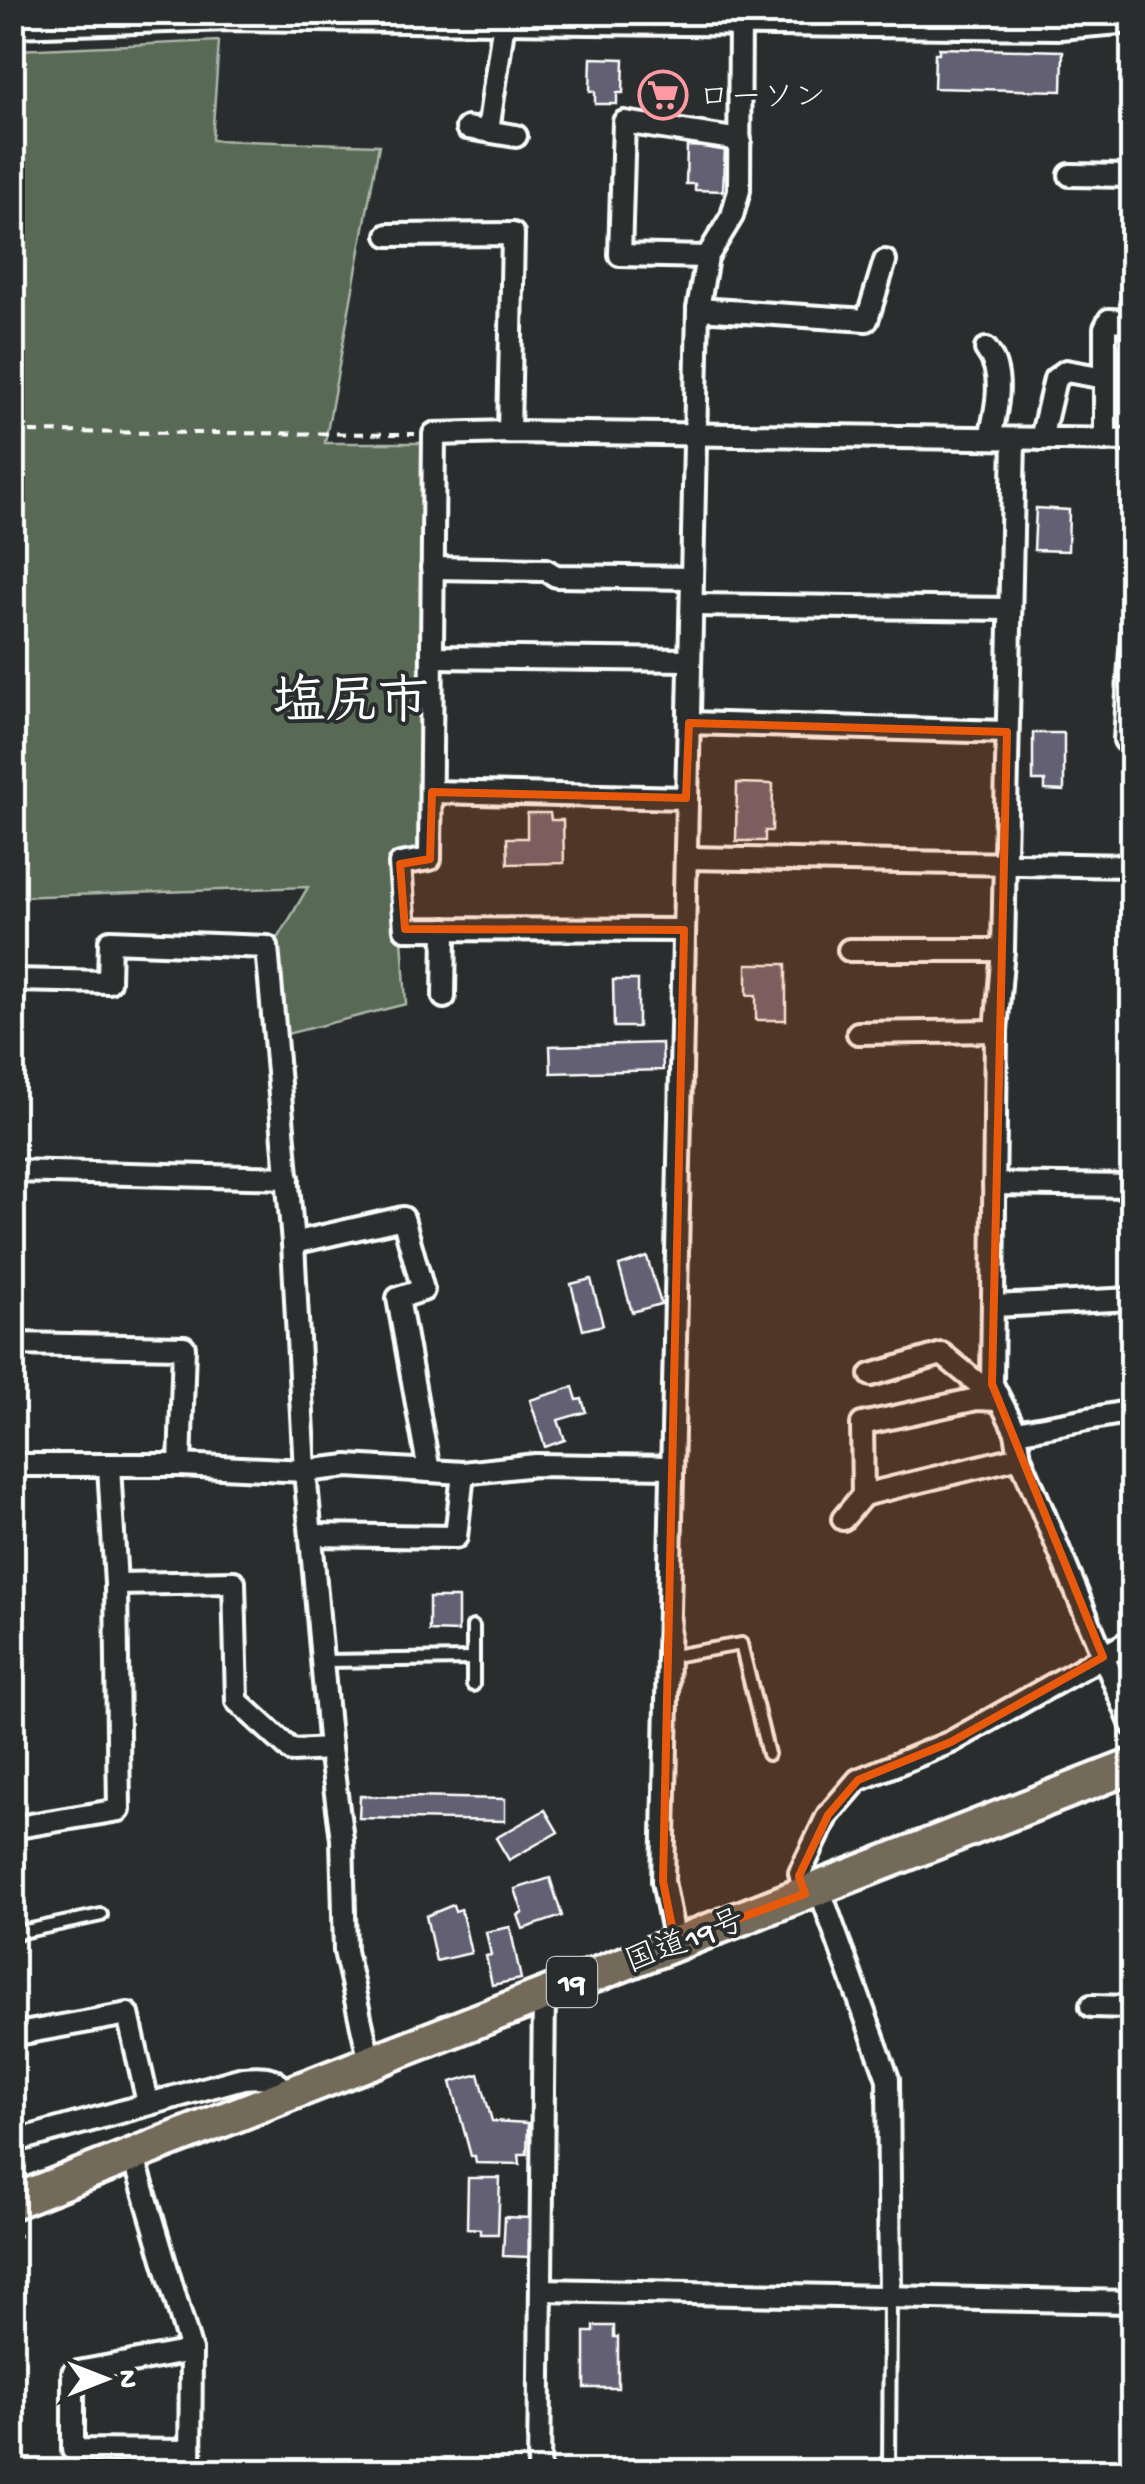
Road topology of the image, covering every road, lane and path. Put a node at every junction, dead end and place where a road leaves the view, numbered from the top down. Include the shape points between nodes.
1 (185, 16) edge
2 (294, 16) edge
3 (413, 16) edge
4 (542, 17) edge
5 (740, 19) edge
6 (919, 20) edge
7 (1132, 20) edge
8 (504, 21) junction
9 (12, 25) edge
10 (516, 136) dead end
11 (740, 140) junction
12 (1070, 176) dead end
13 (1132, 176) edge
14 (388, 235) dead end
15 (707, 257) junction
16 (886, 261) dead end
17 (698, 308) junction
18 (1132, 322) edge
19 (986, 350) dead end
20 (1105, 378) junction
21 (12, 432) edge
22 (510, 432) junction
23 (434, 434) junction
24 (694, 434) junction
25 (990, 438) junction
26 (1014, 439) junction
27 (1041, 439) junction
28 (1105, 440) junction
29 (1132, 440) edge
30 (432, 568) junction
31 (692, 578) junction
32 (692, 605) junction
33 (1010, 609) junction
34 (1132, 634) edge
35 (432, 657) junction
36 (690, 660) junction
37 (690, 723) junction
38 (1007, 732) junction
39 (1132, 740) edge
40 (432, 792) junction
41 (686, 798) junction
42 (686, 858) junction
43 (1005, 864) junction
44 (1132, 866) edge
45 (445, 929) junction
46 (684, 930) junction
47 (849, 950) dead end
48 (1003, 950) junction
49 (12, 980) edge
50 (444, 997) dead end
51 (996, 1032) junction
52 (858, 1034) dead end
53 (12, 1171) edge
54 (288, 1178) junction
55 (994, 1184) junction
56 (1132, 1186) edge
57 (293, 1243) junction
58 (1132, 1299) edge
59 (993, 1306) junction
60 (12, 1344) edge
61 (872, 1375) dead end
62 (998, 1400) junction
63 (1132, 1411) edge
64 (1016, 1432) junction
65 (1020, 1458) junction
66 (12, 1465) edge
67 (109, 1466) junction
68 (180, 1466) junction
69 (671, 1467) junction
70 (305, 1471) junction
71 (428, 1471) junction
72 (463, 1473) junction
73 (863, 1495) junction
74 (843, 1519) dead end
75 (311, 1534) junction
76 (116, 1584) junction
77 (473, 1627) dead end
78 (1132, 1640) edge
79 (666, 1657) junction
80 (1103, 1657) junction
81 (473, 1659) junction
82 (324, 1661) junction
83 (473, 1685) dead end
84 (1132, 1725) edge
85 (330, 1749) junction
86 (768, 1754) dead end
87 (1132, 1766) edge
88 (12, 1828) edge
89 (812, 1891) junction
90 (101, 1916) dead end
91 (12, 1934) edge
92 (675, 1942) junction
93 (544, 1993) junction
94 (1091, 2006) dead end
95 (1132, 2006) edge
96 (12, 2035) edge
97 (370, 2062) junction
98 (288, 2095) junction
99 (148, 2103) junction
100 (12, 2142) edge
101 (134, 2154) junction
102 (12, 2202) edge
103 (541, 2290) junction
104 (890, 2296) junction
105 (1132, 2302) edge
106 (191, 2351) junction
107 (190, 2461) edge
108 (540, 2472) edge
109 (889, 2472) edge

1 - 2 street
1 - 9 street
2 - 3 street
3 - 8 street
4 - 5 street
4 - 8 street
5 - 6 street
5 - 11 street
6 - 7 street via 1060,27
8 - 10 street via 477,130
11 - 15 street via 732,216
11 - 15 street via 624,122 620,256
12 - 13 street
14 - 22 street via 513,234
15 - 17 street
16 - 17 street via 867,320
17 - 24 street
18 - 20 street via 1109,320 1105,328
19 - 25 street via 994,360 999,398
20 - 27 street via 1066,371 1055,379
20 - 28 street
21 - 23 path
22 - 23 street
22 - 24 street
23 - 30 street
24 - 25 street
24 - 31 street
25 - 26 street
26 - 27 street
26 - 33 street
27 - 28 street
28 - 29 street
30 - 31 street
30 - 35 street
31 - 32 street
32 - 33 street
32 - 36 street
33 - 38 street
34 - 39 street via 1125,740
35 - 36 street
35 - 40 street
36 - 37 street
37 - 38 street
37 - 41 street
38 - 43 street
40 - 41 street
40 - 45 street via 430,858 400,864 405,929
41 - 42 street
42 - 43 street
42 - 46 street
43 - 44 street
43 - 48 street
45 - 46 street
45 - 50 street
46 - 69 street
47 - 48 street
48 - 51 street
49 - 54 street via 109,982 110,941 267,948
51 - 52 street
51 - 55 street
53 - 54 street
54 - 57 street
55 - 56 street
55 - 59 street
57 - 70 street
57 - 71 street via 403,1218 424,1290 398,1298
58 - 59 street
59 - 62 street via 992,1384
60 - 68 street via 184,1347
61 - 62 street via 942,1354
62 - 64 street
62 - 73 street via 862,1424
63 - 64 street
64 - 65 street
65 - 73 street
65 - 80 street
66 - 67 street
67 - 68 street
67 - 76 street
68 - 70 street
69 - 72 street via 535,1465
69 - 79 street
70 - 71 street
70 - 75 street
71 - 72 street
72 - 75 street via 456,1537
73 - 74 street
75 - 82 street
76 - 85 street via 234,1582 237,1701 292,1751
76 - 88 street via 119,1810
77 - 81 lane
78 - 80 street
79 - 86 lane via 741,1644
79 - 92 street via 663,1881
80 - 84 street
80 - 89 street via 950,1742 858,1780 828,1815 800,1873
81 - 82 lane
81 - 83 lane
82 - 85 street
85 - 97 street via 342,1839 345,1951
87 - 89 highway, 国道19号 / 19
89 - 92 highway, 国道19号 / 19
89 - 104 street via 888,2079
90 - 91 lane
92 - 93 highway, 国道19号 / 19
93 - 97 highway, 国道19号 / 19
93 - 103 street
94 - 95 street
96 - 99 street via 128,2014
97 - 98 highway, 国道19号 / 19
98 - 99 street via 280,2082 264,2076
98 - 101 highway, 国道19号 / 19
99 - 100 street
101 - 102 highway, 国道19号 / 19
101 - 106 street
103 - 104 street
103 - 108 street
104 - 105 street
104 - 109 lane
106 - 107 street
106 - 107 street via 73,2374 73,2450

